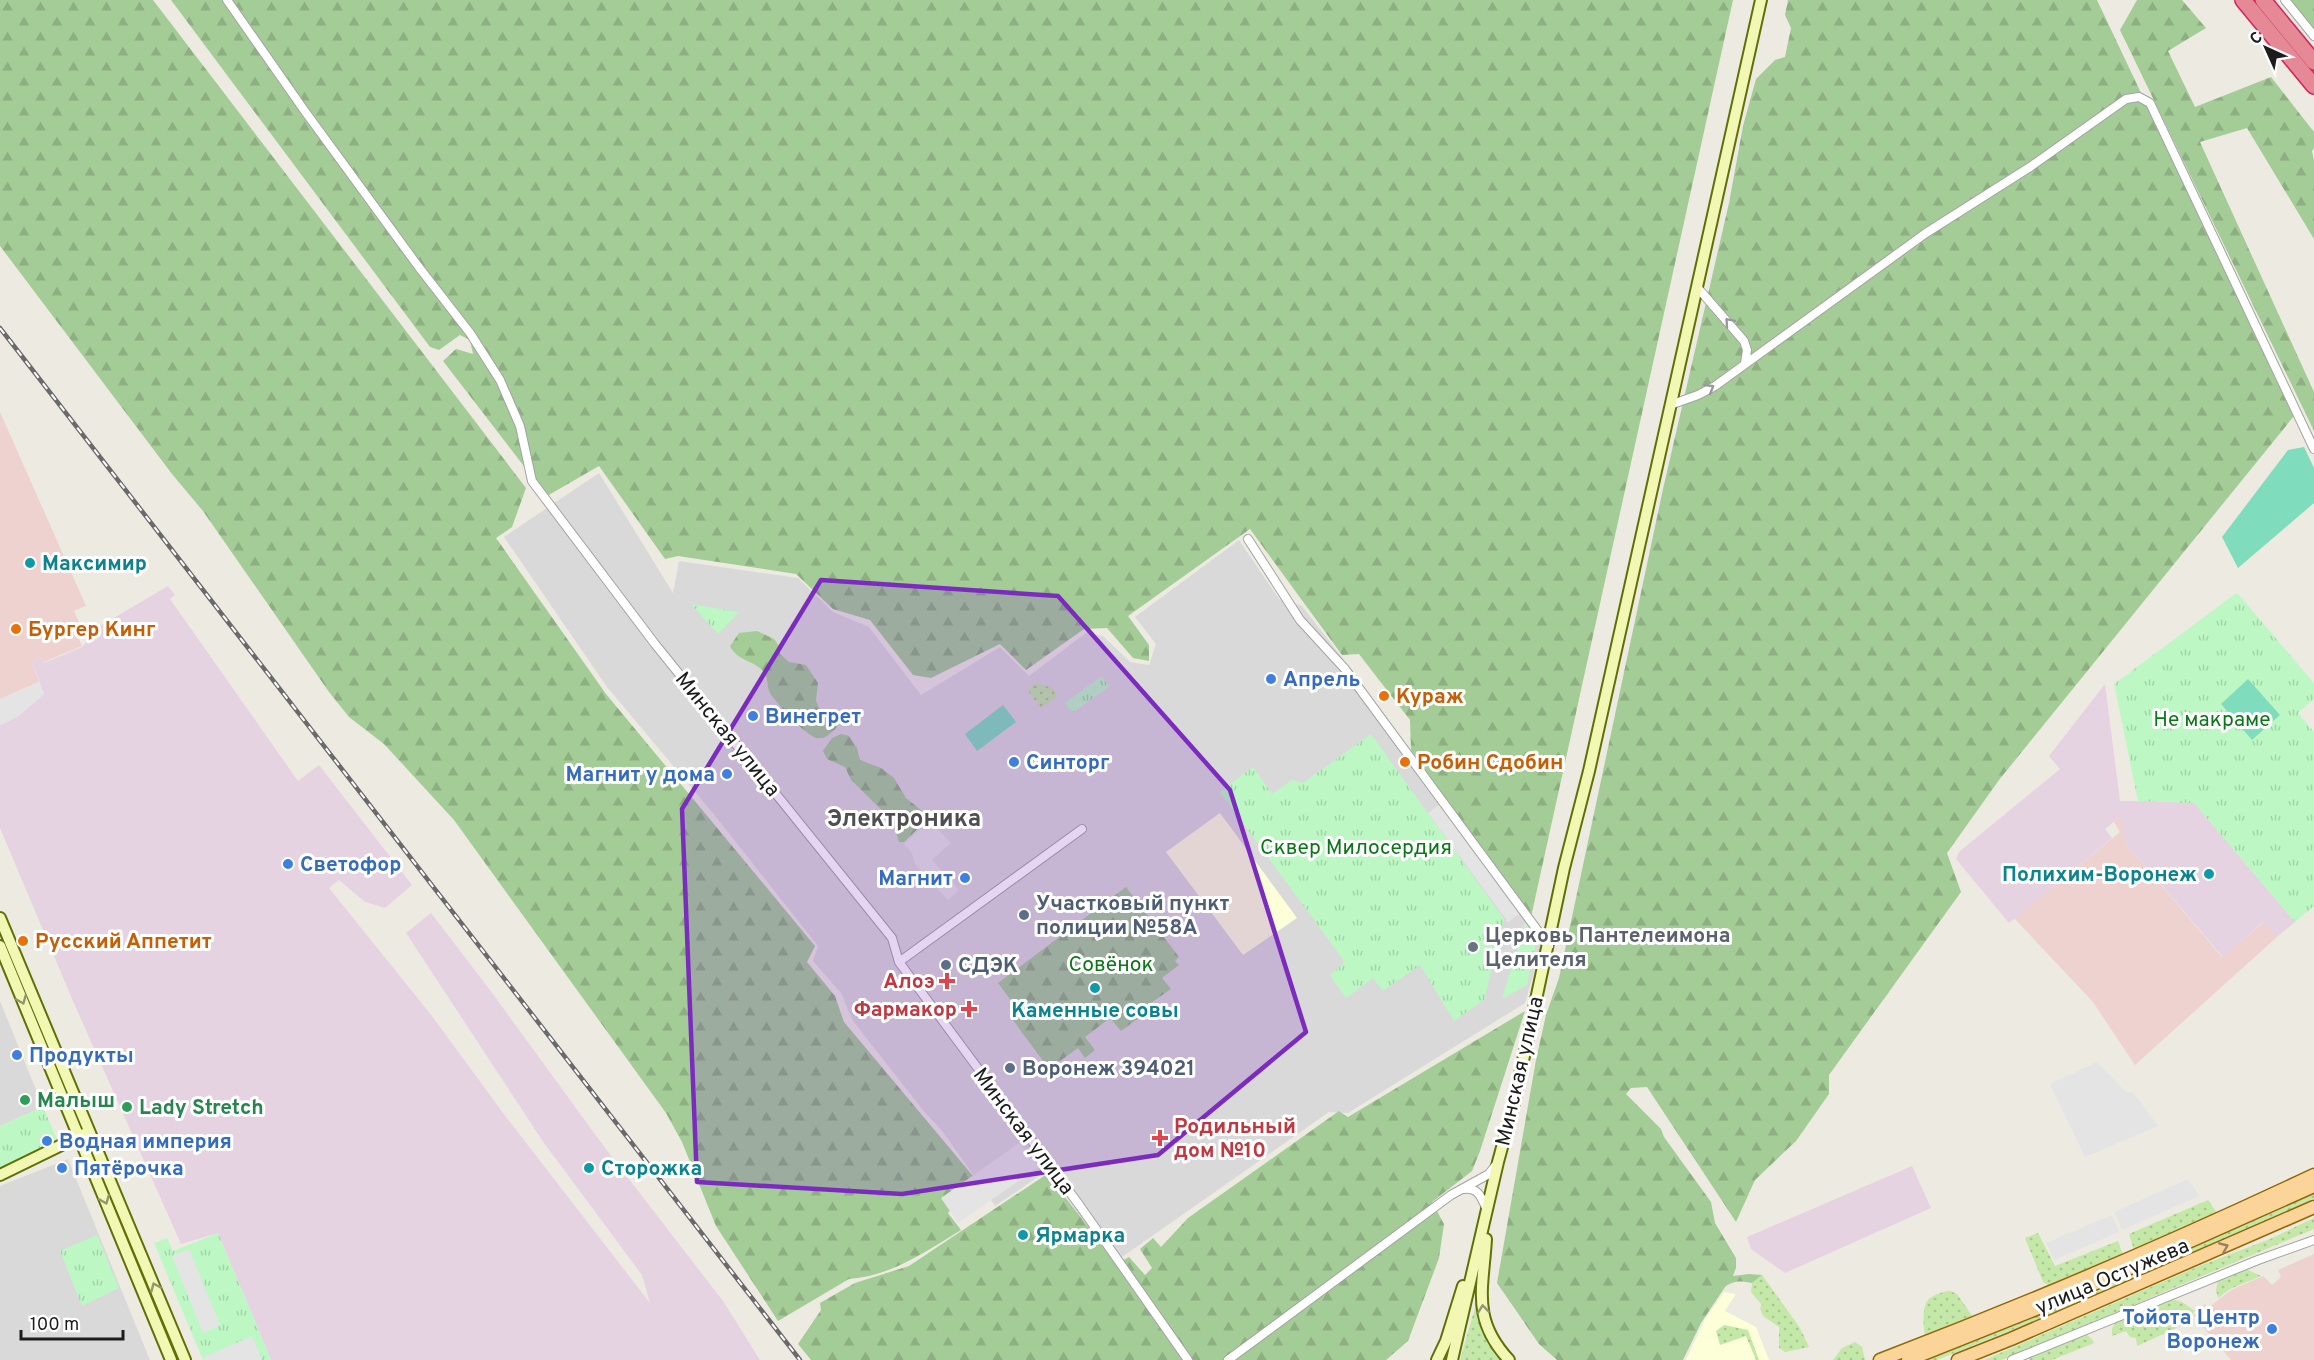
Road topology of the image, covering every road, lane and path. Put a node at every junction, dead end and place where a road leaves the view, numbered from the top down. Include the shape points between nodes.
1 (227, 0) edge
2 (1761, 0) edge
3 (2243, 0) edge
4 (2263, 0) edge
5 (2285, 0) edge
6 (2314, 36) edge
7 (2314, 62) edge
8 (2314, 86) edge
9 (1697, 287) junction
10 (1745, 363) junction
11 (1670, 405) junction
12 (2314, 449) edge
13 (1248, 539) dead end
14 (1082, 829) dead end
15 (0, 918) edge
16 (0, 946) edge
17 (1549, 946) junction
18 (899, 962) junction
19 (89, 1130) junction
20 (80, 1138) junction
21 (1498, 1162) junction
22 (0, 1175) edge
23 (2314, 1175) edge
24 (2314, 1186) edge
25 (1462, 1189) junction
26 (2314, 1207) edge
27 (1488, 1212) junction
28 (1483, 1229) junction
29 (2314, 1239) edge
30 (2012, 1340) junction
31 (171, 1360) edge
32 (185, 1360) edge
33 (1188, 1360) edge
34 (1228, 1360) edge
35 (1437, 1360) edge
36 (1452, 1360) edge
37 (1509, 1360) edge
38 (1880, 1360) edge
39 (1908, 1360) edge
40 (1958, 1360) edge
41 (1966, 1360) edge
42 (2012, 1360) edge

1 - 18 street, Минская улица via 310,119 470,333 500,380 520,426 532,481 655,644 892,938
2 - 9 street, Минская улица
3 - 8 highway
4 - 7 highway
5 - 6 street
10 -> 9 street via 1744,340
9 - 11 street, Минская улица
11 -> 10 street via 1698,395
10 - 12 street via 1926,233 2030,167 2126,99 2139,98 2150,103
11 - 17 street, Минская улица
13 - 17 street via 1300,620 1346,669
14 - 18 street
15 - 19 street
16 -> 20 street
17 - 21 street, Минская улица
18 - 33 street, Минская улица via 1080,1206
19 - 20 street
32 -> 19 street
20 - 22 street
20 -> 31 street
21 - 25 street, Минская улица via 1489,1174
21 - 27 street, Минская улица
23 - 38 main road via 2112,1266
24 - 39 main road, улица Остужева via 2051,1303
25 - 27 street via 1478,1192
25 - 34 street, Минская улица
30 -> 26 main road, улица Остужева
27 - 28 street, Минская улица
37 -> 27 street via 1495,1344 1483,1318 1481,1296
28 - 35 street
28 - 36 street, Минская улица
29 - 42 street
30 - 40 main road, улица Остужева
30 - 41 main road

